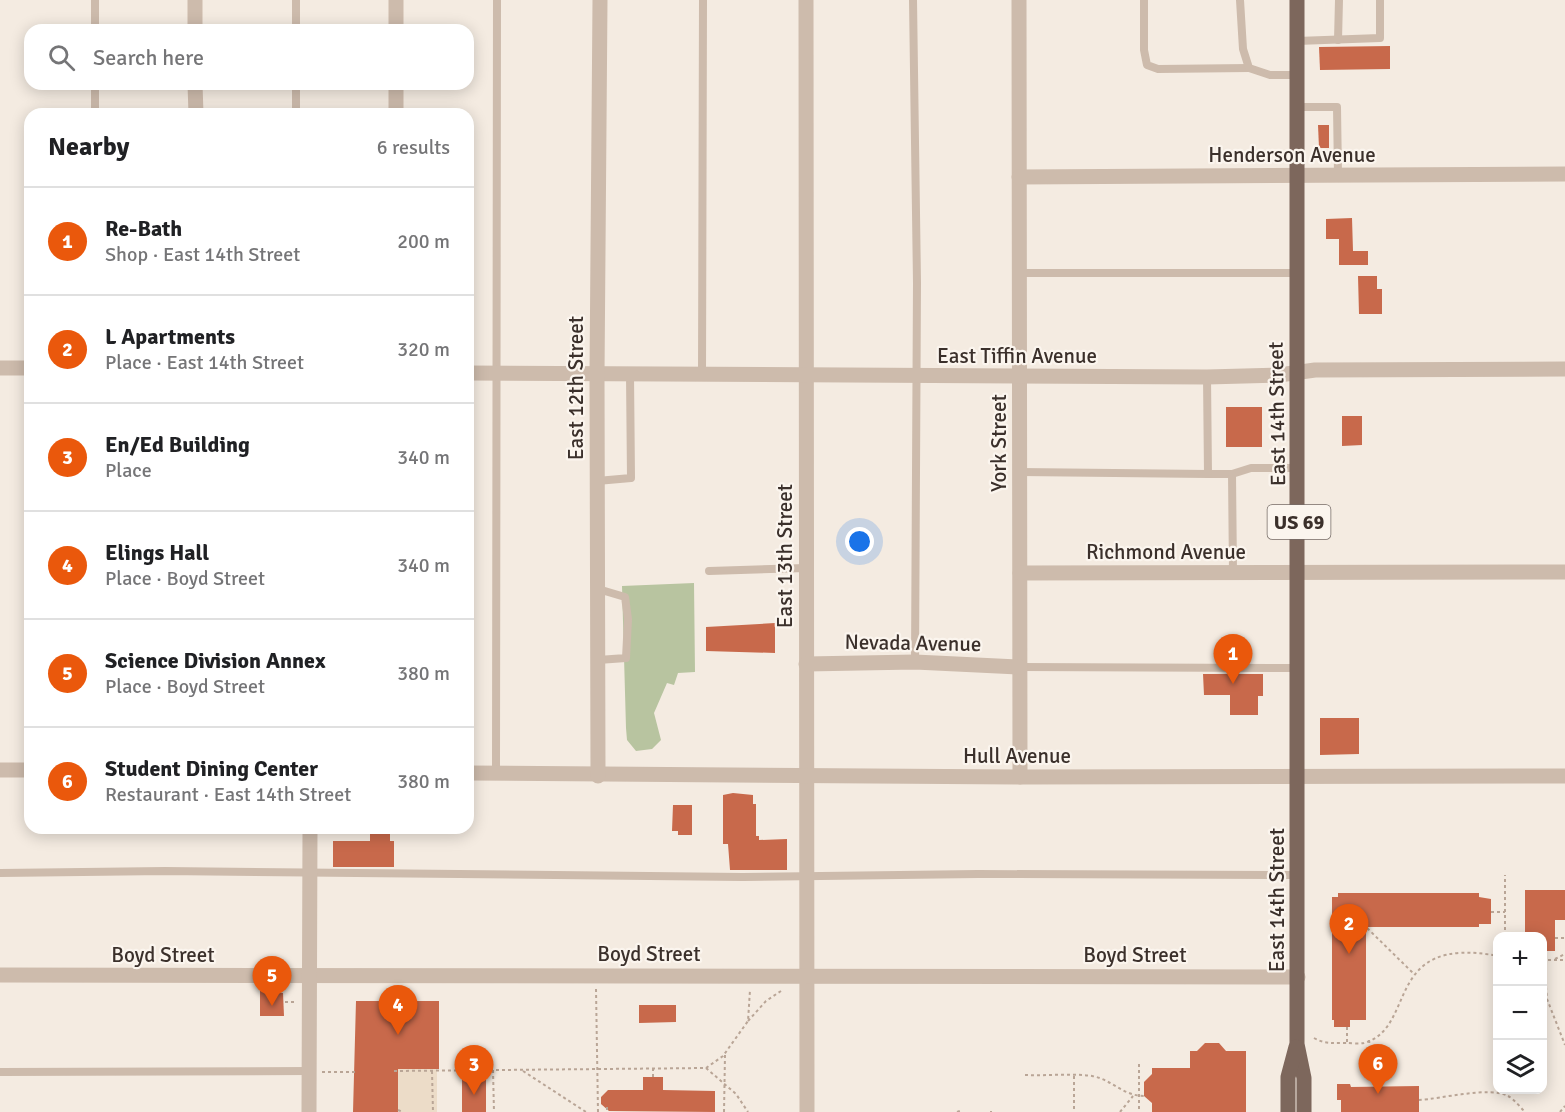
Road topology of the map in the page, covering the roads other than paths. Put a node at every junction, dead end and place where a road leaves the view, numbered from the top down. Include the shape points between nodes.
1 (95, 0) edge
2 (195, 0) edge
3 (296, 0) edge
4 (396, 0) edge
5 (497, 0) edge
6 (600, 0) edge
7 (703, 0) edge
8 (806, 0) edge
9 (913, 0) edge
10 (1019, 0) edge
11 (1144, 0) edge
12 (1240, 0) edge
13 (1297, 0) edge
14 (1338, 0) edge
15 (1380, 0) edge
16 (95, 24) edge
17 (195, 24) edge
18 (296, 24) edge
19 (396, 24) edge
20 (1338, 40) junction
21 (1297, 41) junction
22 (1249, 68) junction
23 (1297, 75) junction
24 (95, 90) edge
25 (195, 90) edge
26 (296, 90) edge
27 (396, 90) edge
28 (1297, 107) junction
29 (95, 108) edge
30 (195, 108) edge
31 (296, 108) edge
32 (396, 108) edge
33 (1565, 174) edge
34 (1338, 175) junction
35 (1297, 176) junction
36 (1019, 177) junction
37 (1019, 273) junction
38 (1297, 273) junction
39 (0, 368) edge
40 (24, 368) edge
41 (1565, 369) edge
42 (1297, 372) junction
43 (474, 373) edge
44 (496, 373) junction
45 (597, 375) junction
46 (630, 375) junction
47 (702, 375) junction
48 (806, 376) junction
49 (915, 376) junction
50 (1020, 377) junction
51 (1207, 377) junction
52 (1299, 468) junction
53 (1020, 472) junction
54 (1208, 474) junction
55 (1232, 474) junction
56 (597, 481) junction
57 (806, 568) junction
58 (710, 571) dead end
59 (1565, 572) edge
60 (1020, 573) junction
61 (1233, 573) junction
62 (1299, 573) junction
63 (597, 589) junction
64 (598, 660) junction
65 (915, 662) junction
66 (806, 664) junction
67 (1020, 667) junction
68 (1299, 668) junction
69 (0, 770) edge
70 (24, 770) edge
71 (474, 773) edge
72 (496, 773) junction
73 (806, 774) junction
74 (598, 776) junction
75 (1565, 776) edge
76 (1020, 777) junction
77 (1298, 777) junction
78 (310, 834) edge
79 (0, 873) edge
80 (310, 874) junction
81 (1298, 875) junction
82 (806, 877) junction
83 (0, 975) edge
84 (806, 975) junction
85 (309, 976) junction
86 (1298, 976) junction
87 (1297, 1044) junction
88 (309, 1071) junction
89 (0, 1072) edge
90 (309, 1112) edge
91 (807, 1112) edge
92 (1288, 1112) edge
93 (1304, 1112) edge

1 - 16 lane
2 - 17 street
3 - 18 lane
4 - 19 street
5 - 44 lane
6 - 45 street, East 12th Street
7 - 47 lane
8 - 48 street, East 13th Street
9 - 49 lane
10 - 36 street, York Street
11 - 22 lane via 1144,50 1148,65 1158,69
12 - 22 lane via 1243,49
13 - 21 main road, East 14th Street / US 69
14 - 20 lane
15 - 20 lane via 1380,38
20 - 21 lane
21 - 23 main road, East 14th Street / US 69
22 - 23 lane via 1270,75
23 - 28 main road, East 14th Street / US 69
24 - 29 lane
25 - 30 street
26 - 31 lane
27 - 32 street
28 - 34 lane via 1337,107
28 - 35 main road, East 14th Street / US 69
33 - 34 street, Henderson Avenue
34 - 35 street, Henderson Avenue
35 - 36 street, Henderson Avenue
35 - 38 main road, East 14th Street / US 69
36 - 37 street, York Street
37 - 38 lane
37 - 50 street, York Street
38 - 42 main road, East 14th Street / US 69
39 - 40 street
41 - 42 street, East Tiffin Avenue
42 - 51 street, East Tiffin Avenue
42 - 52 main road, East 14th Street / US 69
43 - 44 street, East Tiffin Avenue
44 - 45 street, East Tiffin Avenue
44 - 72 lane
45 - 46 street, East Tiffin Avenue
45 - 56 street, East 12th Street
46 - 47 street, East Tiffin Avenue
46 - 56 lane via 631,478
47 - 48 street, East Tiffin Avenue
48 - 49 street, East Tiffin Avenue
48 - 57 street, East 13th Street
49 - 50 street, East Tiffin Avenue
49 - 65 lane
50 - 51 street, East Tiffin Avenue
50 - 53 street, York Street
51 - 54 lane
52 - 55 lane via 1251,468
52 - 62 main road, East 14th Street / US 69
53 - 54 lane
53 - 60 street, York Street
54 - 55 lane
55 - 61 lane
56 - 63 street, East 12th Street
57 - 58 lane
57 - 66 street, East 13th Street
59 - 62 street, Richmond Avenue
60 - 61 street, Richmond Avenue
60 - 67 street, York Street
61 - 62 street, Richmond Avenue
62 - 68 main road, East 14th Street / US 69
63 - 64 street, East 12th Street
63 - 64 lane via 626,597 628,620 626,658
64 - 74 street, East 12th Street
65 - 66 street, Nevada Avenue
65 - 67 street, Nevada Avenue
66 - 73 street, East 13th Street
67 - 68 lane
67 - 76 street, York Street
68 - 77 main road, East 14th Street / US 69
69 - 70 street
71 - 72 street, Hull Avenue
72 - 74 street, Hull Avenue
73 - 74 street, Hull Avenue
73 - 76 street, Hull Avenue
73 - 82 street, East 13th Street
75 - 77 street, Hull Avenue
76 - 77 street, Hull Avenue
77 - 81 main road, East 14th Street / US 69
78 - 80 street
79 - 80 lane
80 - 82 lane
80 - 85 street
81 - 82 lane
81 - 86 main road, East 14th Street / US 69
82 - 84 street, East 13th Street
83 - 85 street, Boyd Street
84 - 85 street, Boyd Street
84 - 86 street, Boyd Street
84 - 91 street, East 13th Street
85 - 88 street
86 - 87 main road, East 14th Street / US 69
87 - 92 main road, East 14th Street / US 69 via 1288,1077
87 - 93 main road, East 14th Street / US 69 via 1304,1078
88 - 89 lane
88 - 90 street

